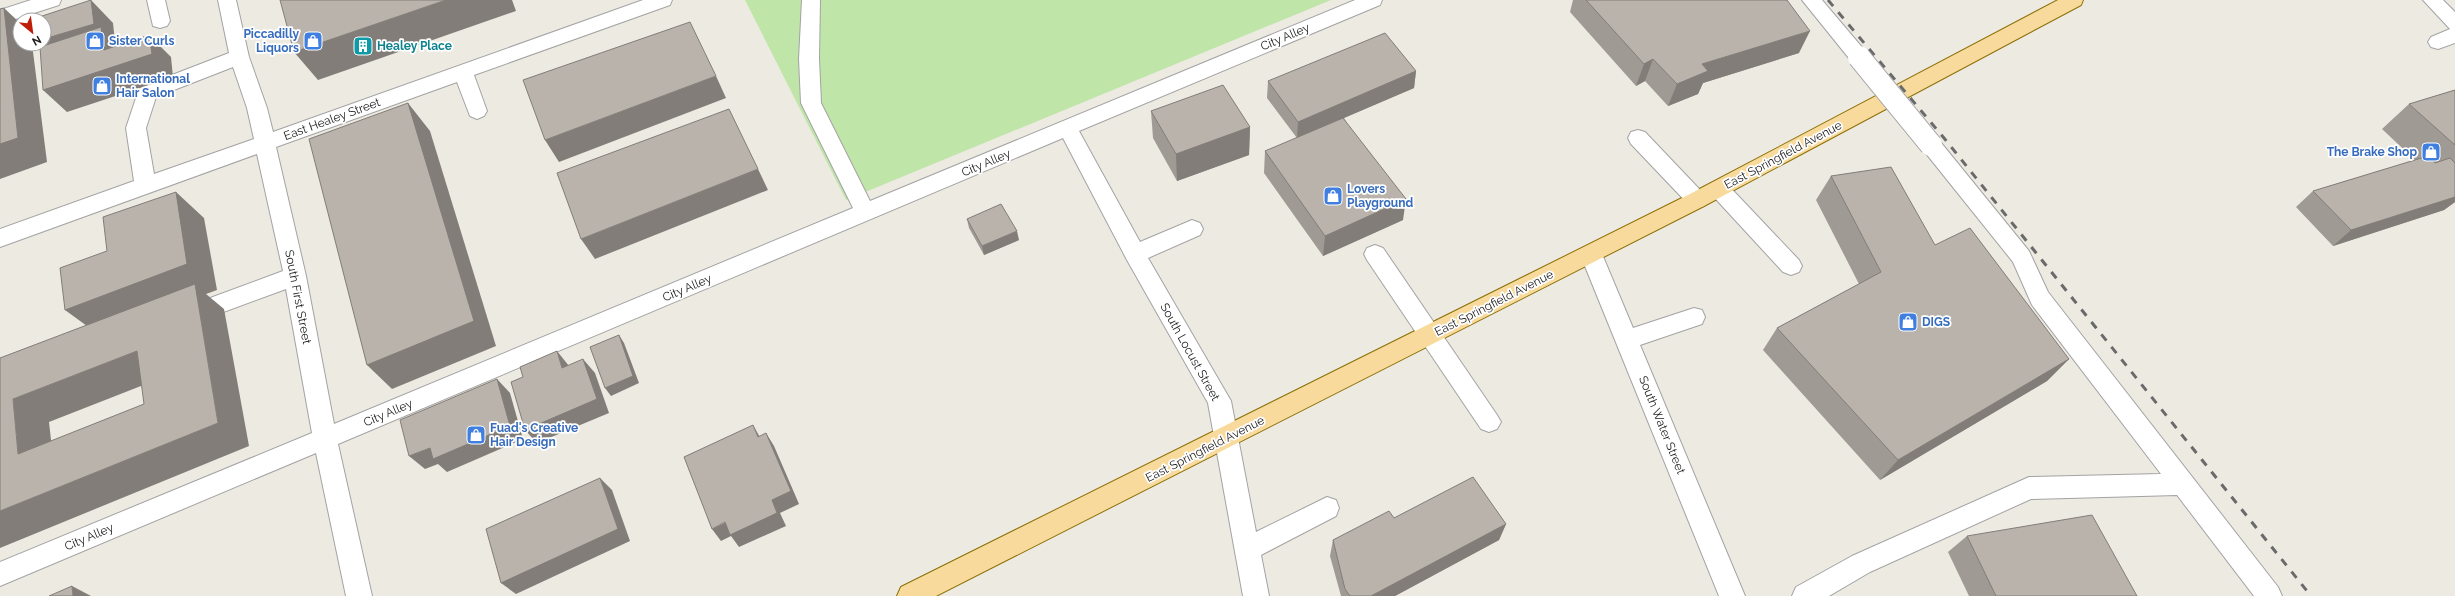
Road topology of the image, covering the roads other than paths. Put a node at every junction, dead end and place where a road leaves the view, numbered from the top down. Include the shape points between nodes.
1 (52, 0) edge
2 (156, 0) edge
3 (227, 0) edge
4 (663, 0) edge
5 (811, 0) edge
6 (1373, 0) edge
7 (1811, 0) edge
8 (2074, 0) edge
9 (2432, 0) edge
10 (0, 17) edge
11 (160, 21) dead end
12 (2455, 24) edge
13 (240, 57) junction
14 (463, 72) junction
15 (477, 111) dead end
16 (1068, 129) junction
17 (1638, 138) dead end
18 (265, 143) junction
19 (145, 185) junction
20 (1719, 189) junction
21 (1697, 200) junction
22 (866, 213) junction
23 (1192, 229) dead end
24 (0, 238) edge
25 (1134, 254) junction
26 (1375, 254) dead end
27 (1591, 254) junction
28 (1791, 266) dead end
29 (295, 276) junction
30 (1694, 317) dead end
31 (169, 324) edge
32 (1430, 335) junction
33 (1627, 340) junction
34 (1490, 422) dead end
35 (1226, 437) junction
36 (325, 439) junction
37 (2183, 484) junction
38 (1327, 508) dead end
39 (1247, 550) junction
40 (0, 574) edge
41 (359, 596) edge
42 (910, 596) edge
43 (1256, 596) edge
44 (1732, 596) edge
45 (1805, 596) edge
46 (2269, 596) edge

1 - 10 street
2 - 11 street
3 - 13 street, South First Street
4 - 14 street, East Healey Street
5 - 22 street via 811,103
6 - 16 street, City Alley
7 - 37 street, bridge via 2021,257 2040,298
8 - 20 main road, East Springfield Avenue
9 - 12 street
13 - 18 street, South First Street via 257,108
13 - 19 street via 148,92 136,128
14 - 15 street
14 - 18 street, East Healey Street
16 - 22 street, City Alley
16 - 25 street, South Locust Street
17 - 21 street
18 - 19 street, East Healey Street
18 - 29 street, South First Street
19 - 24 street, East Healey Street
20 - 21 main road, East Springfield Avenue
20 - 28 street
21 - 27 main road, East Springfield Avenue
22 - 36 street, City Alley
23 - 25 street
25 - 35 street, South Locust Street via 1219,401
26 - 32 street
27 - 32 main road, East Springfield Avenue
27 - 33 street, South Water Street
29 - 31 street
29 - 36 street, South First Street
30 - 33 street
32 - 34 street
32 - 35 main road, East Springfield Avenue
33 - 44 street, South Water Street
35 - 39 street, South Locust Street
35 - 42 main road, East Springfield Avenue
36 - 40 street, City Alley
36 - 41 street, South First Street
37 - 45 street via 2029,488 1861,564
37 - 46 street
38 - 39 street
39 - 43 street, South Locust Street

